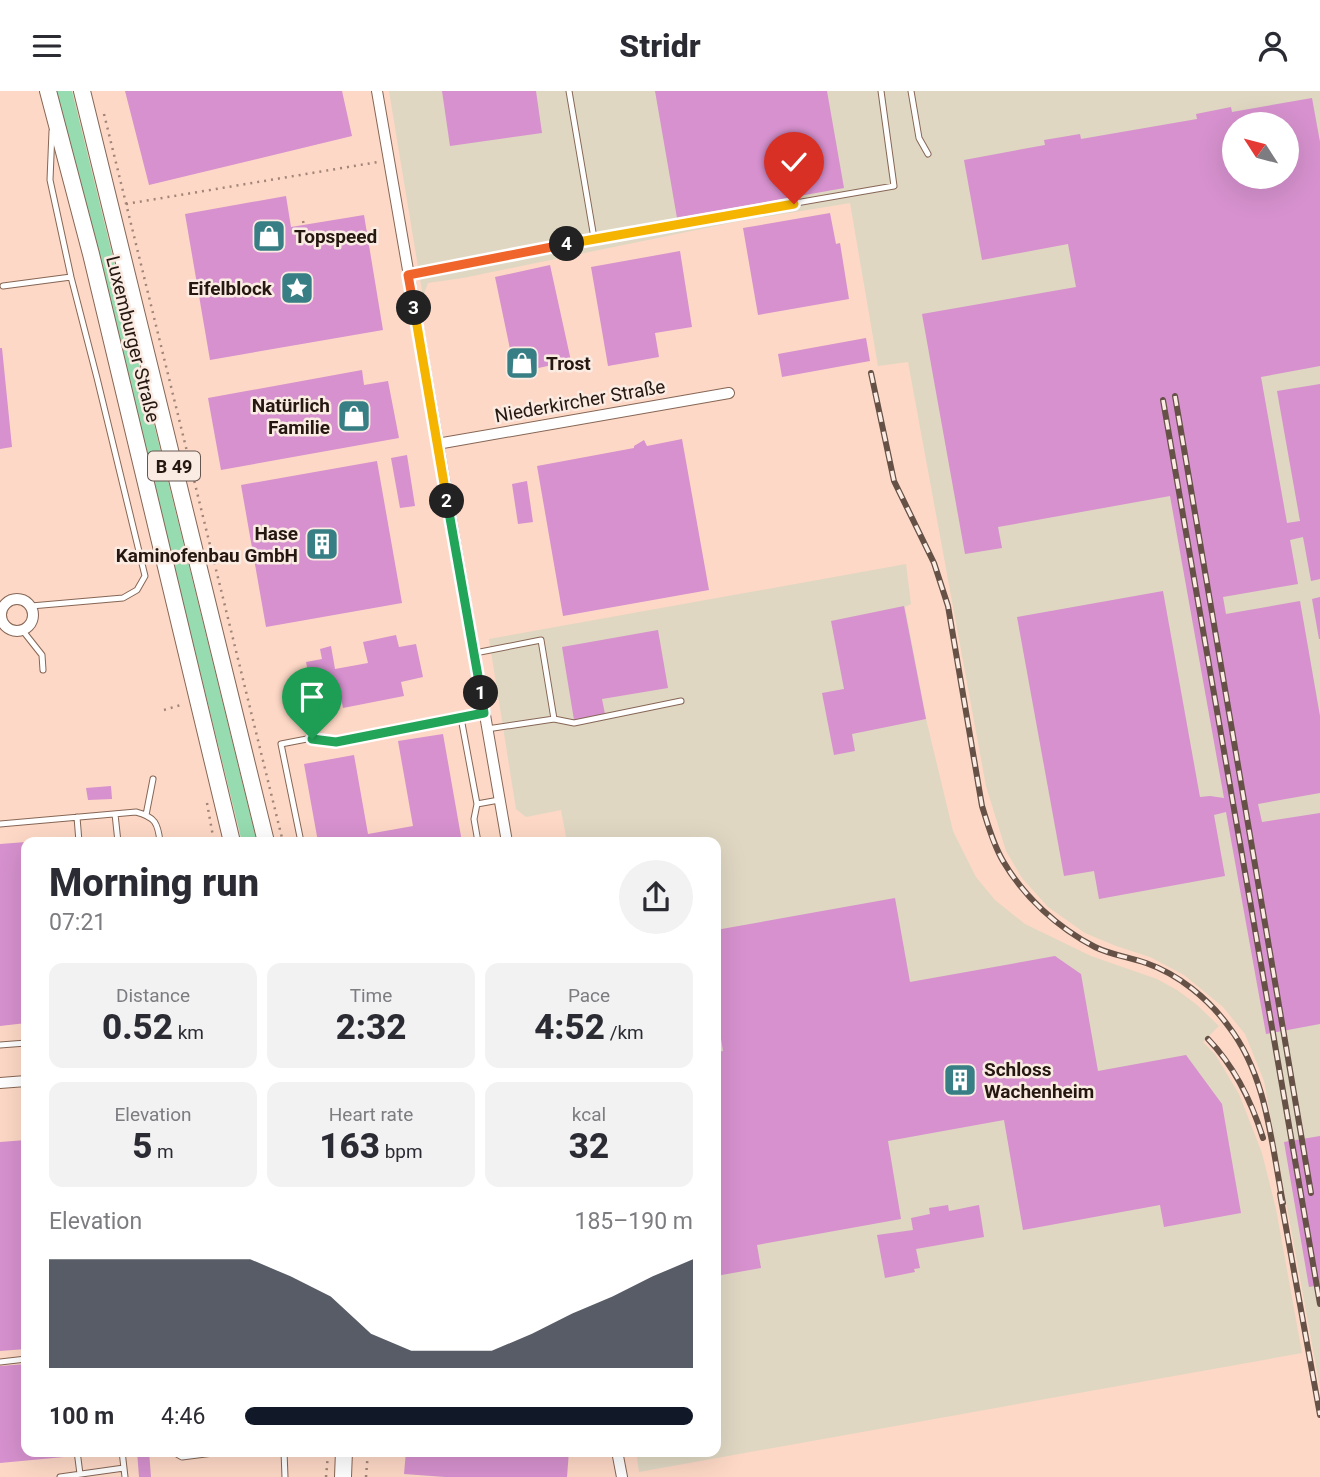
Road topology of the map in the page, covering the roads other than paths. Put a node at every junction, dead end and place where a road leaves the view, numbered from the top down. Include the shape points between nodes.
1 (48, 91) edge
2 (82, 91) edge
3 (377, 91) edge
4 (569, 91) edge
5 (881, 91) edge
6 (911, 91) edge
7 (53, 114) junction
8 (928, 154) dead end
9 (594, 238) junction
10 (408, 275) junction
11 (71, 277) junction
12 (3, 286) dead end
13 (729, 393) dead end
14 (437, 445) junction
15 (31, 605) junction
16 (1, 621) edge
17 (23, 631) junction
18 (474, 653) junction
19 (43, 670) dead end
20 (681, 701) dead end
21 (484, 713) junction
22 (461, 718) junction
23 (554, 719) junction
24 (487, 729) junction
25 (153, 779) dead end
26 (500, 800) junction
27 (477, 804) junction
28 (115, 814) junction
29 (146, 815) junction
30 (77, 817) junction
31 (0, 824) edge
32 (79, 837) edge
33 (117, 837) edge
34 (159, 837) edge
35 (231, 837) edge
36 (265, 837) edge
37 (300, 837) edge
38 (477, 837) edge
39 (506, 837) edge
40 (21, 1043) edge
41 (0, 1045) edge
42 (21, 1081) edge
43 (0, 1083) edge
44 (21, 1360) edge
45 (0, 1362) edge
46 (78, 1457) edge
47 (123, 1457) edge
48 (284, 1457) edge
49 (344, 1457) edge
50 (618, 1457) edge
51 (124, 1468) junction
52 (80, 1474) junction
53 (61, 1477) edge
54 (125, 1477) edge
55 (285, 1477) edge
56 (343, 1477) edge
57 (622, 1477) edge

1 - 7 main road, Luxemburger Straße / B 49
2 - 36 main road, Luxemburger Straße / B 49
3 - 10 street
4 - 9 lane
5 - 9 lane via 894,186
6 - 8 lane via 919,138
7 - 11 lane via 50,180
7 - 35 main road, Luxemburger Straße / B 49
9 - 10 lane
10 - 14 street
11 - 12 lane
11 - 15 lane via 145,576 137,590 123,598
13 - 14 street, Niederkircher Straße
14 - 18 street
15 - 16 street via 25,600 9,600 0,611
15 - 17 street via 33,620
16 - 17 street via 7,628
17 - 19 lane via 42,655
18 - 21 street
18 - 23 lane via 541,640
20 - 23 lane via 574,723
21 - 22 lane
21 - 24 street
22 - 27 lane
22 - 37 lane via 336,742 312,739 281,744
23 - 24 lane
24 - 26 street
25 - 29 lane
26 - 27 lane
26 - 39 street
27 - 38 lane
28 - 29 lane
28 - 30 lane
28 - 33 lane
29 - 34 lane via 157,824
30 - 31 lane
30 - 32 lane
40 - 41 lane
42 - 43 street
44 - 45 lane
46 - 52 lane
47 - 51 lane
48 - 55 lane
49 - 56 main road
50 - 57 street
51 - 52 lane
51 - 54 lane
52 - 53 lane

